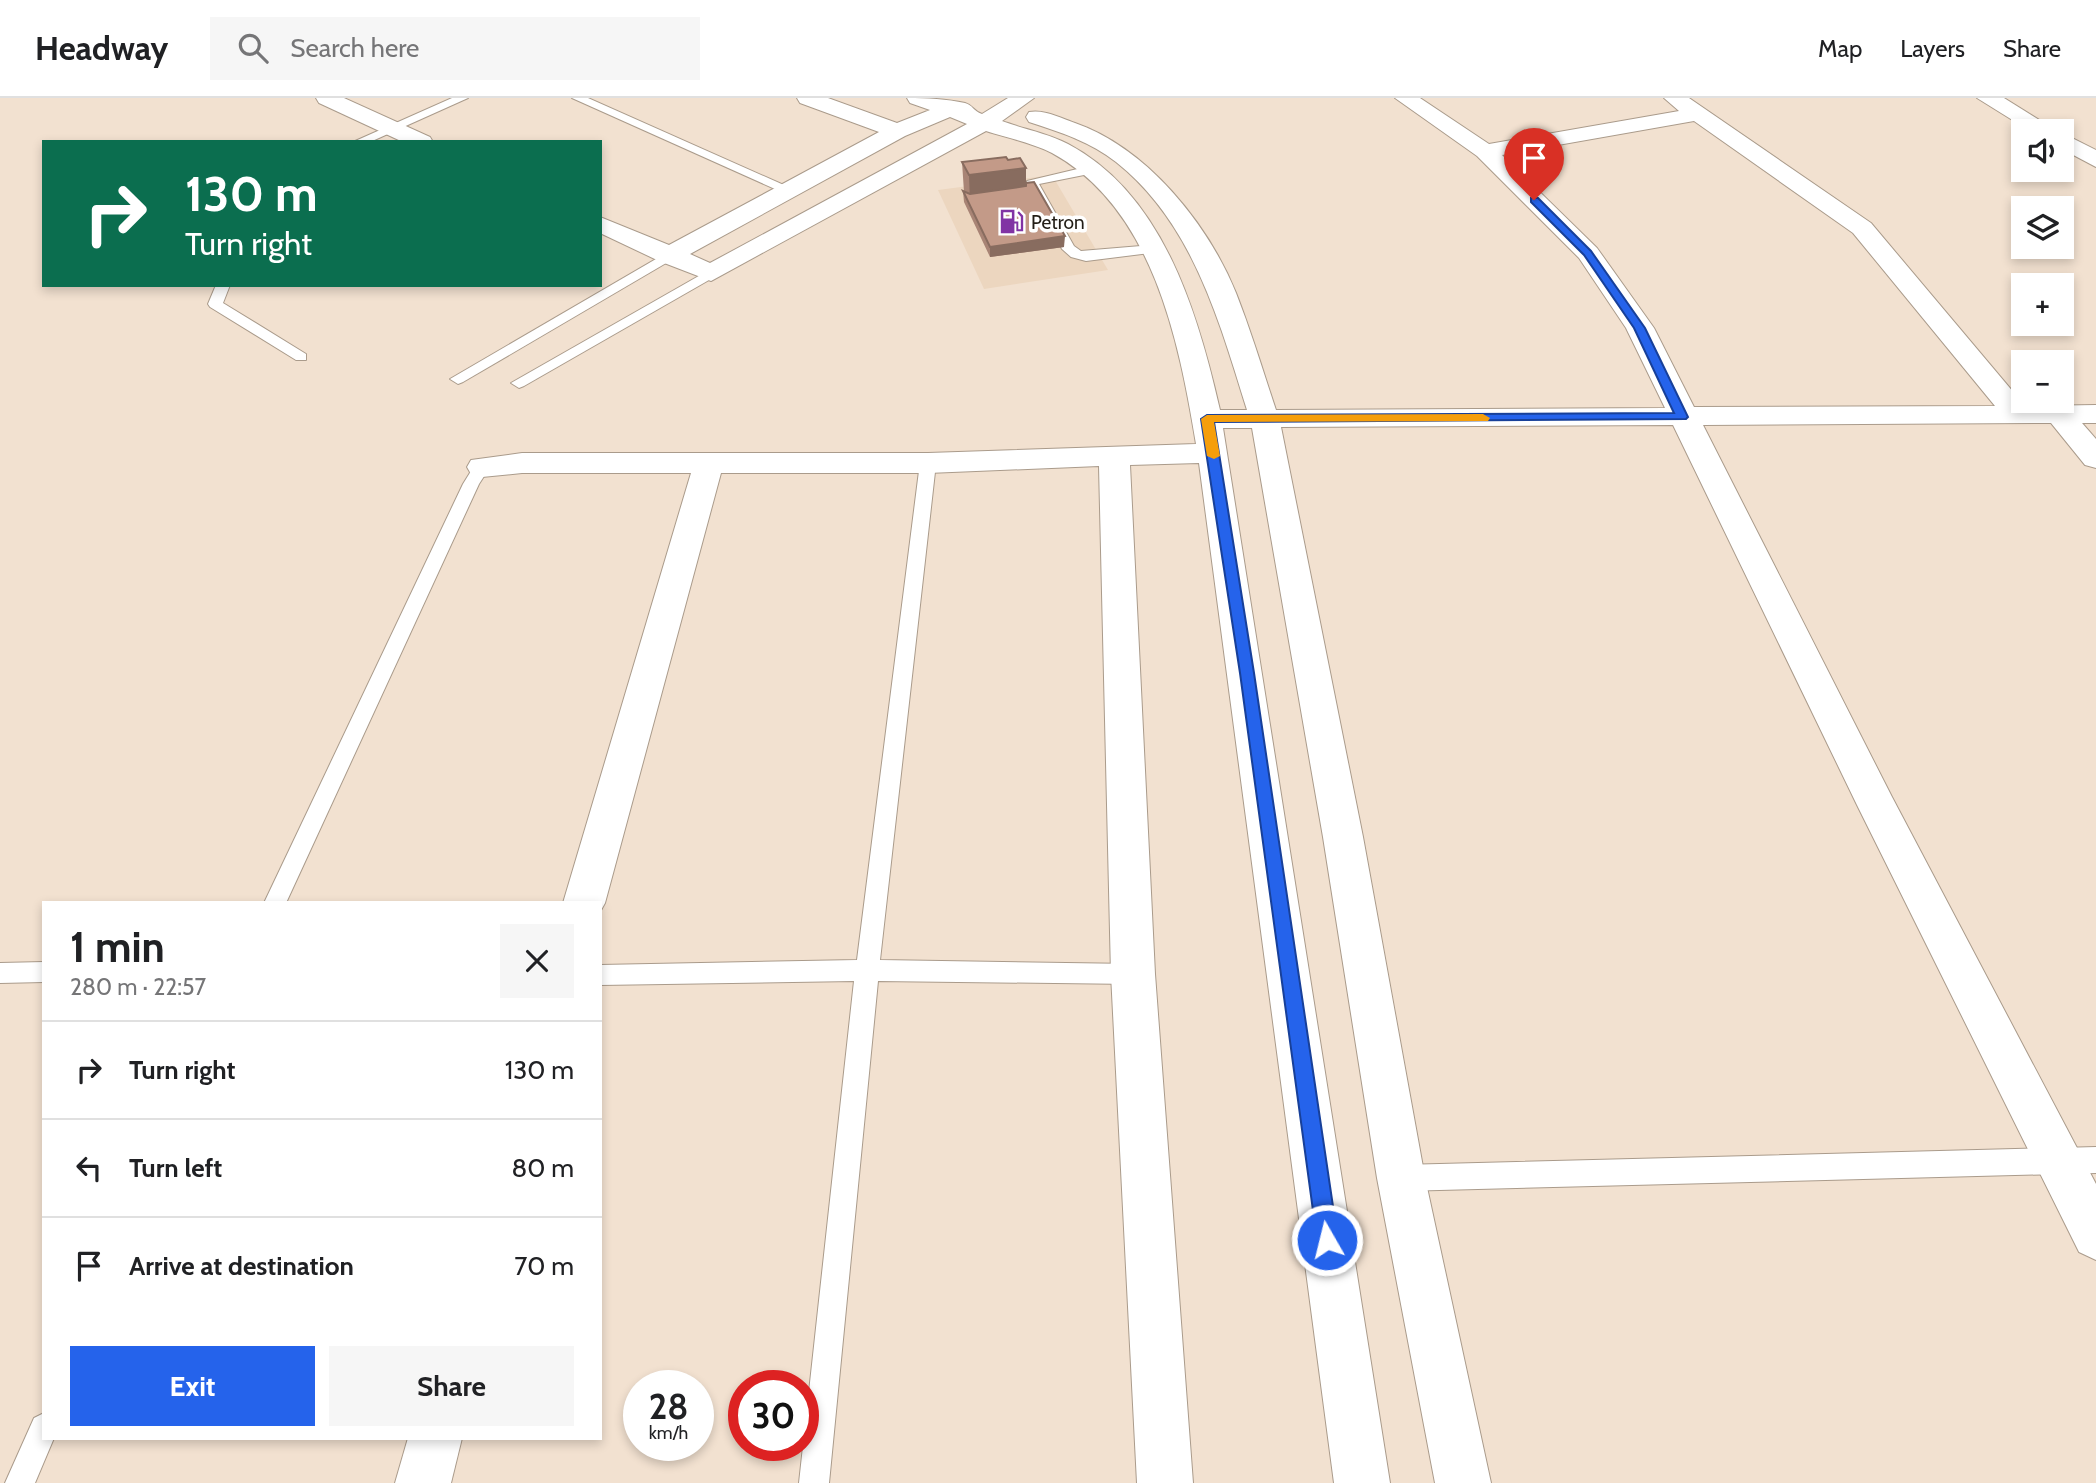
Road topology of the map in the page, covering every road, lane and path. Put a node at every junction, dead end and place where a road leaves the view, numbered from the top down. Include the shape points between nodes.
1 (327, 98) edge
2 (462, 98) edge
3 (578, 98) edge
4 (808, 98) edge
5 (918, 98) edge
6 (1406, 98) edge
7 (1675, 98) edge
8 (1988, 98) edge
9 (1015, 102) edge
10 (949, 110) junction
11 (983, 110) edge
12 (1699, 114) junction
13 (2025, 119) edge
14 (392, 128) junction
15 (897, 131) junction
16 (364, 140) edge
17 (418, 140) edge
18 (2074, 147) edge
19 (1485, 151) junction
20 (2096, 160) edge
21 (1090, 170) junction
22 (789, 190) junction
23 (602, 225) edge
24 (1153, 249) junction
25 (668, 256) junction
26 (711, 273) junction
27 (222, 287) edge
28 (301, 356) dead end
29 (458, 379) dead end
30 (519, 383) dead end
31 (2011, 407) edge
32 (2016, 413) joint
33 (2059, 414) junction
34 (2096, 414) edge
35 (1682, 417) junction
36 (1265, 419) junction
37 (1210, 436) junction
38 (1114, 456) junction
39 (2096, 458) edge
40 (928, 463) junction
41 (708, 465) junction
42 (482, 467) joint
43 (276, 901) edge
44 (585, 901) edge
45 (867, 970) junction
46 (42, 972) edge
47 (0, 973) edge
48 (1133, 974) junction
49 (602, 975) edge
50 (2096, 1160) edge
51 (2058, 1161) junction
52 (1401, 1178) junction
53 (2096, 1235) edge
54 (42, 1433) edge
55 (434, 1440) edge
56 (20, 1483) edge
57 (423, 1483) edge
58 (814, 1483) edge
59 (1165, 1483) edge
60 (1362, 1483) edge
61 (1463, 1483) edge

1 - 14 street
2 - 14 lane
3 - 22 lane
4 - 15 street
5 - 10 street
6 - 19 street
7 - 12 street
8 - 13 street
9 - 10 street
9 - 11 street
9 - 36 street via 1124,156 1153,184 1189,231 1222,291
10 - 11 street
10 - 15 street
11 - 21 street via 1062,150
11 - 26 street
12 - 19 street
12 - 31 street via 1863,228
14 - 16 lane
14 - 17 street
15 - 22 street
18 - 20 street
19 - 35 street via 1588,253 1640,328
21 - 24 street via 1108,183
21 - 24 lane via 1033,181 1069,249 1086,257
22 - 25 street
23 - 25 street
24 - 37 street via 1181,313
25 - 26 street
25 - 29 lane
26 - 30 lane
27 - 28 lane via 215,304
32 - 33 street
32 - 35 street
33 - 34 street
33 - 39 street
35 - 36 street
35 - 51 street
36 - 37 street
36 - 52 street
37 - 38 street
37 - 60 street
38 - 40 street
38 - 48 street
40 - 41 street
40 - 45 lane
41 - 42 street via 522,463
41 - 44 street
42 - 43 lane
45 - 48 lane
45 - 49 lane
45 - 58 lane
46 - 47 lane
48 - 59 street
50 - 51 lane
51 - 52 lane
51 - 53 street
52 - 61 street
54 - 56 lane
55 - 57 street

